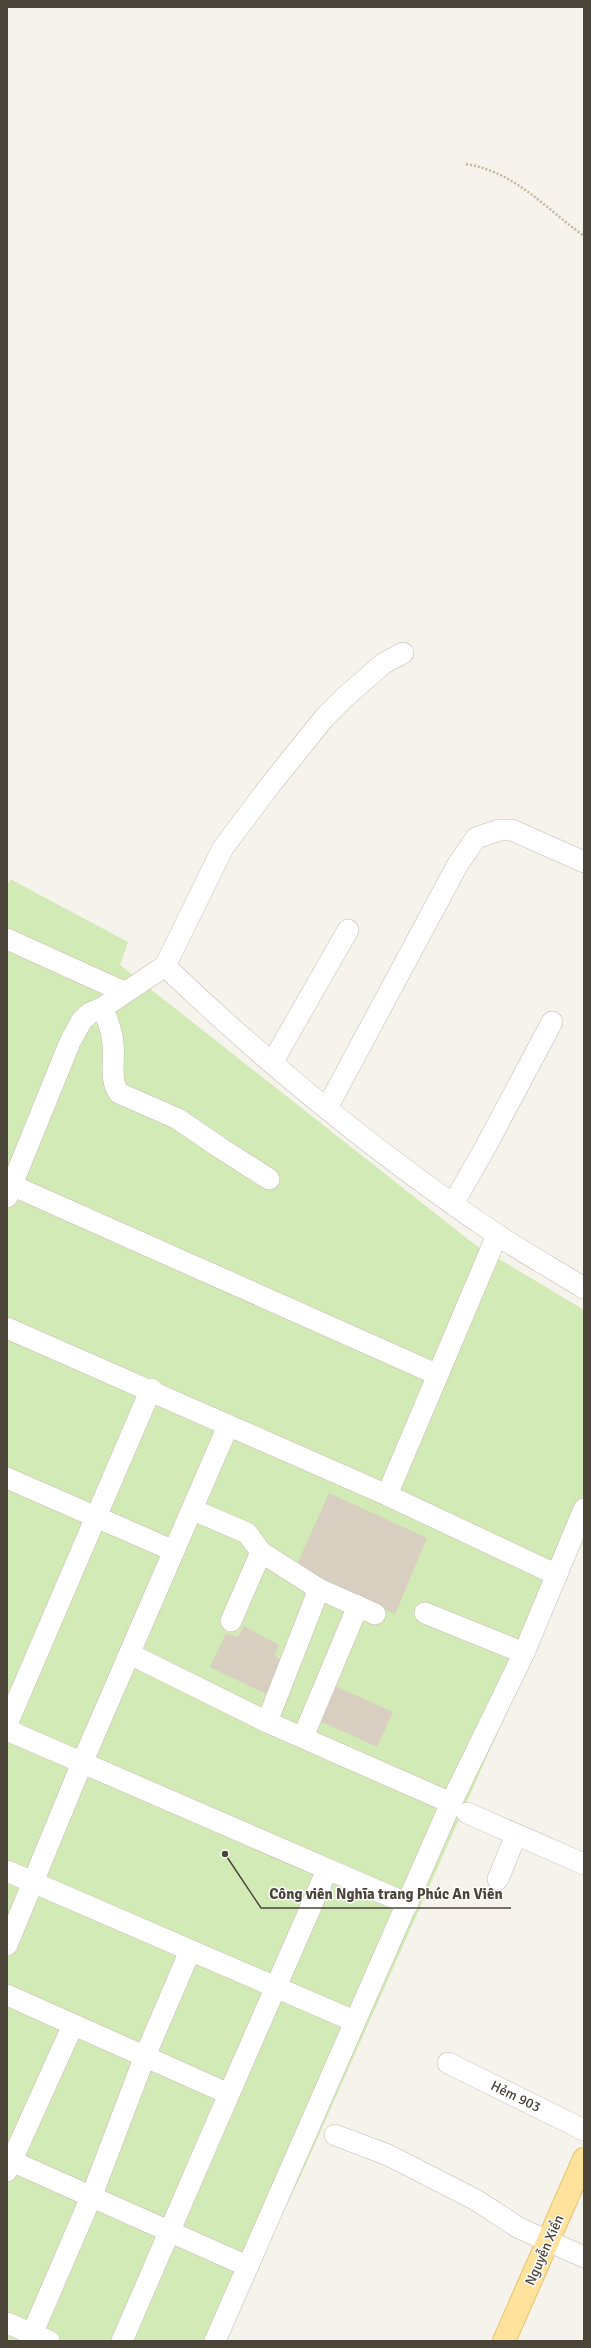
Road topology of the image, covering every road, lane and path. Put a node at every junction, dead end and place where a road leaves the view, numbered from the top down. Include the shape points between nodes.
1 (466, 164) dead end
2 (584, 236) edge
3 (403, 653) dead end
4 (584, 862) edge
5 (348, 930) dead end
6 (7, 939) edge
7 (165, 966) junction
8 (124, 992) junction
9 (102, 1008) junction
10 (552, 1022) dead end
11 (272, 1063) junction
12 (327, 1108) junction
13 (269, 1179) dead end
14 (9, 1189) edge
15 (453, 1204) junction
16 (498, 1235) junction
17 (584, 1288) edge
18 (7, 1328) edge
19 (436, 1374) junction
20 (151, 1389) junction
21 (228, 1426) junction
22 (7, 1478) edge
23 (387, 1494) junction
24 (584, 1509) edge
25 (193, 1510) junction
26 (96, 1515) junction
27 (174, 1551) junction
28 (261, 1552) junction
29 (557, 1575) junction
30 (319, 1589) junction
31 (425, 1613) dead end
32 (231, 1621) dead end
33 (524, 1653) junction
34 (130, 1654) junction
35 (267, 1722) junction
36 (7, 1724) edge
37 (7, 1730) edge
38 (302, 1737) junction
39 (82, 1763) junction
40 (459, 1808) junction
41 (516, 1835) junction
42 (584, 1864) edge
43 (327, 1870) junction
44 (7, 1871) edge
45 (498, 1879) dead end
46 (34, 1882) junction
47 (408, 1904) junction
48 (7, 1945) edge
49 (190, 1951) junction
50 (277, 1988) junction
51 (7, 1994) edge
52 (354, 2021) junction
53 (73, 2025) junction
54 (145, 2056) junction
55 (448, 2063) dead end
56 (229, 2094) junction
57 (584, 2130) edge
58 (335, 2134) dead end
59 (584, 2159) edge
60 (8, 2164) edge
61 (92, 2195) junction
62 (169, 2230) junction
63 (547, 2242) junction
64 (584, 2257) edge
65 (247, 2266) junction
66 (7, 2323) edge
67 (36, 2338) edge
68 (122, 2341) edge
69 (215, 2341) edge
70 (504, 2341) edge

1 - 2 path via 481,166 504,175
3 - 7 street via 384,663 345,697 325,717 271,784 223,848
4 - 12 street via 512,830 489,832 476,838 458,864
5 - 11 street
6 - 8 street
7 - 8 street
7 - 11 street
8 - 9 street
9 - 13 street via 112,1033 113,1081 119,1093 178,1119
9 - 14 street via 82,1020 70,1042
10 - 15 street
11 - 12 street
12 - 15 street
14 - 19 street
15 - 16 street
16 - 17 street
16 - 19 street
18 - 20 street
19 - 23 street
20 - 21 street
20 - 26 street
21 - 23 street
21 - 25 street
22 - 26 street
23 - 29 street
24 - 29 street
25 - 27 street
25 - 28 street via 247,1534
26 - 27 street
26 - 36 street
27 - 34 street
28 - 30 street
28 - 32 street
29 - 33 street
30 - 35 street
30 - 38 street via 366,1610
31 - 33 street
33 - 40 street
34 - 35 street
34 - 39 street
35 - 38 street
37 - 39 street
38 - 40 street
39 - 43 street
39 - 46 street
40 - 41 street
40 - 47 street
41 - 42 street
41 - 45 street
43 - 47 street
43 - 50 street
44 - 46 street
46 - 48 street
46 - 49 street
47 - 52 street
49 - 50 street
49 - 54 street
50 - 52 street
50 - 56 street
51 - 53 street
52 - 65 street
53 - 54 street
53 - 60 street
54 - 56 street
54 - 61 street
55 - 57 street, Hẻm 903
56 - 62 street
58 - 63 street via 388,2155 441,2182
59 - 63 main road, Nguyễn Xiển
60 - 61 street
61 - 62 street
61 - 67 street
62 - 65 street
62 - 68 street
63 - 64 street
63 - 70 main road, Nguyễn Xiển
65 - 69 street
66 - 67 street

